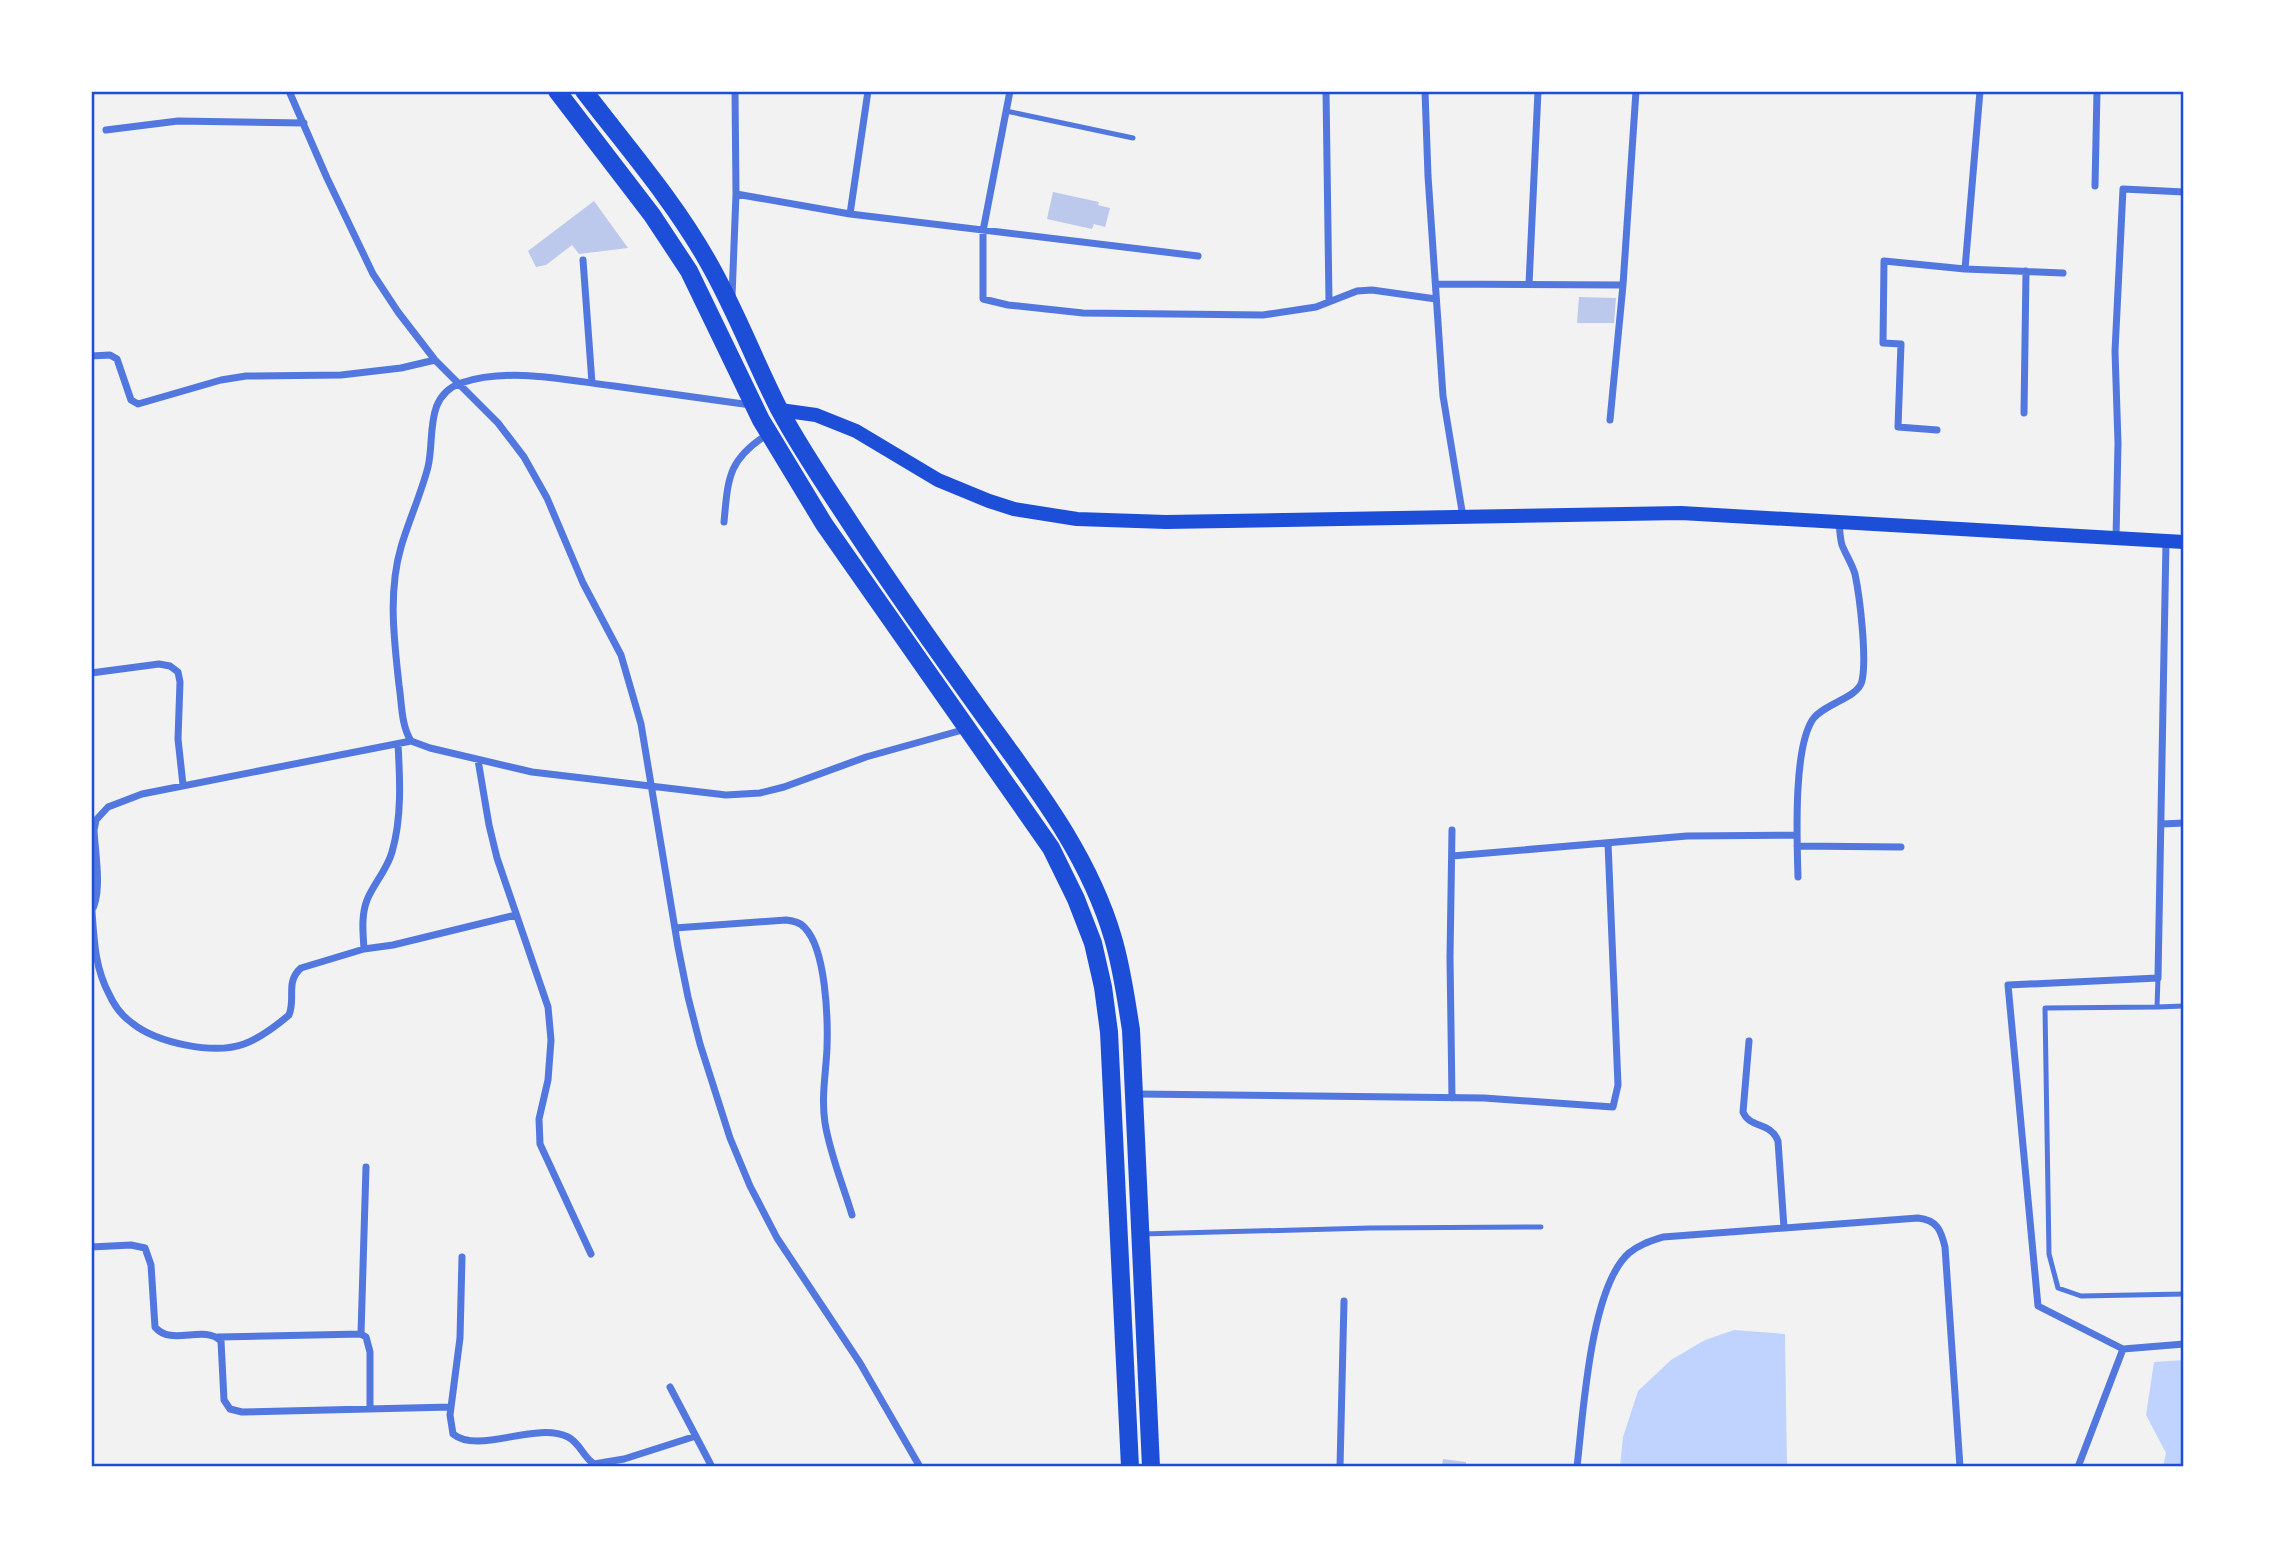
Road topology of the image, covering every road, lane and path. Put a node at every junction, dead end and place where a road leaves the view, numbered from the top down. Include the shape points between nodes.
1 (289, 91) edge
2 (557, 91) edge
3 (584, 91) edge
4 (735, 91) edge
5 (868, 91) edge
6 (1010, 91) edge
7 (1326, 91) edge
8 (1425, 91) edge
9 (1538, 91) edge
10 (1636, 91) edge
11 (1980, 91) edge
12 (2097, 91) edge
13 (1006, 111) junction
14 (304, 123) junction
15 (106, 130) dead end
16 (1133, 138) dead end
17 (635, 158) junction
18 (617, 170) junction
19 (2095, 186) dead end
20 (2184, 192) edge
21 (736, 194) junction
22 (850, 214) junction
23 (983, 232) junction
24 (1198, 256) dead end
25 (583, 260) dead end
26 (1965, 269) junction
27 (2026, 271) junction
28 (2063, 273) dead end
29 (1529, 284) junction
30 (1436, 285) junction
31 (1623, 285) junction
32 (1436, 299) junction
33 (1329, 301) junction
34 (731, 308) junction
35 (91, 356) edge
36 (435, 360) junction
37 (592, 383) junction
38 (458, 384) junction
39 (753, 405) junction
40 (780, 410) junction
41 (2024, 413) dead end
42 (1610, 420) dead end
43 (1937, 430) dead end
44 (768, 434) junction
45 (1463, 517) junction
46 (724, 522) dead end
47 (1839, 524) junction
48 (2116, 539) junction
49 (2166, 541) junction
50 (2184, 542) edge
51 (945, 660) junction
52 (91, 673) edge
53 (928, 675) junction
54 (967, 729) junction
55 (411, 741) junction
56 (398, 744) junction
57 (478, 760) junction
58 (183, 785) junction
59 (651, 785) junction
60 (2184, 823) edge
61 (2162, 824) junction
62 (1452, 830) dead end
63 (1797, 835) junction
64 (1608, 843) junction
65 (1797, 846) junction
66 (1901, 847) dead end
67 (1452, 856) junction
68 (1798, 877) dead end
69 (92, 911) edge
70 (516, 915) junction
71 (675, 928) junction
72 (364, 948) junction
73 (2158, 978) junction
74 (2184, 1006) edge
75 (2157, 1007) junction
76 (1749, 1041) dead end
77 (1135, 1094) junction
78 (1451, 1098) junction
79 (366, 1167) dead end
80 (852, 1215) dead end
81 (1541, 1227) dead end
82 (1784, 1228) junction
83 (1139, 1234) junction
84 (91, 1247) edge
85 (591, 1254) dead end
86 (462, 1257) dead end
87 (2184, 1294) edge
88 (1344, 1301) dead end
89 (361, 1334) junction
90 (218, 1337) junction
91 (2184, 1344) edge
92 (2123, 1349) junction
93 (1125, 1365) junction
94 (1146, 1365) junction
95 (670, 1387) dead end
96 (451, 1407) junction
97 (370, 1409) junction
98 (696, 1436) junction
99 (712, 1467) edge
100 (920, 1467) edge
101 (1130, 1467) edge
102 (1151, 1467) edge
103 (1340, 1467) edge
104 (1577, 1467) edge
105 (1960, 1467) edge
106 (2078, 1467) edge

1 - 14 street
2 - 18 highway
3 - 17 highway
4 - 21 street
5 - 22 street
6 - 13 street
7 - 33 street
8 - 30 street
9 - 29 street
10 - 31 street
11 - 26 street
12 - 19 street
13 - 16 lane
13 - 23 street
14 - 15 street via 178,121
14 - 36 street via 373,274
17 - 18 highway
17 - 34 highway via 707,260
18 - 39 highway via 689,271
20 - 48 street via 2123,189 2115,351
21 - 22 street
21 - 34 street
22 - 23 street
23 - 24 street
23 - 33 street via 983,299 1008,305 1083,313 1262,314 1296,311
25 - 37 street
26 - 27 street
26 - 43 street via 1884,261 1882,343 1900,344 1898,427
27 - 28 street
27 - 41 street
29 - 30 street
29 - 31 street
30 - 32 street
31 - 42 street
32 - 33 street via 1372,290
32 - 45 street via 1443,396
34 - 40 highway
35 - 36 street via 117,359 131,400 138,404 246,376 354,374
36 - 38 street
37 - 38 street via 500,376
37 - 39 street
38 - 55 street via 445,393 433,417 428,464 396,571 396,654 404,724
38 - 59 street via 512,440 547,498 583,583 621,655 641,724
39 - 44 highway
40 - 45 main road via 816,415 856,431 938,480 989,502 1077,519
40 - 51 highway via 842,512
44 - 46 street via 736,462 727,487
44 - 53 highway
45 - 47 main road via 1681,513
47 - 48 main road
47 - 63 street via 1857,589 1863,678 1857,690 1824,708 1808,728
48 - 49 main road
49 - 50 main road
49 - 61 street
51 - 53 highway
51 - 77 highway via 1070,837 1095,890 1124,983
52 - 58 street via 159,664 178,672
53 - 54 highway
54 - 59 street via 760,793 708,794
54 - 93 highway via 1051,848 1093,943 1111,1057
55 - 56 street
55 - 57 street
56 - 58 street
56 - 72 street via 396,831 384,872 364,912
57 - 59 street via 532,772
57 - 70 street via 491,836
58 - 69 street via 123,800 96,820 97,893
59 - 71 street
60 - 61 street
61 - 73 street
62 - 67 street
63 - 64 street via 1687,836
63 - 65 street
64 - 67 street
64 - 78 street via 1618,1085 1613,1107
65 - 66 street
65 - 68 street
67 - 78 street
69 - 72 street via 96,960 120,1012 148,1034 199,1047 233,1047 255,1038 289,1015 294,974
70 - 72 street
70 - 85 street via 544,989 550,1019 540,1144
71 - 80 street via 786,920 798,922 813,940 827,1018 825,1125
71 - 100 street via 700,1044 750,1186 776,1238 860,1363
73 - 75 lane
73 - 92 street via 2008,985 2038,1306
74 - 75 lane
75 - 87 lane via 2045,1008 2049,1254 2058,1288 2081,1296
76 - 82 street via 1743,1112 1746,1119 1768,1128 1777,1138
77 - 78 street
77 - 83 highway
79 - 89 street
81 - 83 lane
82 - 104 street via 1663,1237 1643,1243 1627,1255 1606,1291 1596,1332
82 - 105 street via 1918,1218 1938,1226 1949,1275
83 - 94 highway
84 - 90 street via 145,1248 151,1265 153,1320 159,1332
86 - 96 street via 461,1329
88 - 103 street
89 - 90 street
89 - 97 street via 369,1342
90 - 97 street via 230,1409
91 - 92 street
92 - 106 street
93 - 94 highway
93 - 101 highway
94 - 102 highway
95 - 98 street
96 - 97 street
96 - 98 street via 450,1426 459,1439 553,1433 576,1442 594,1464
98 - 99 street

